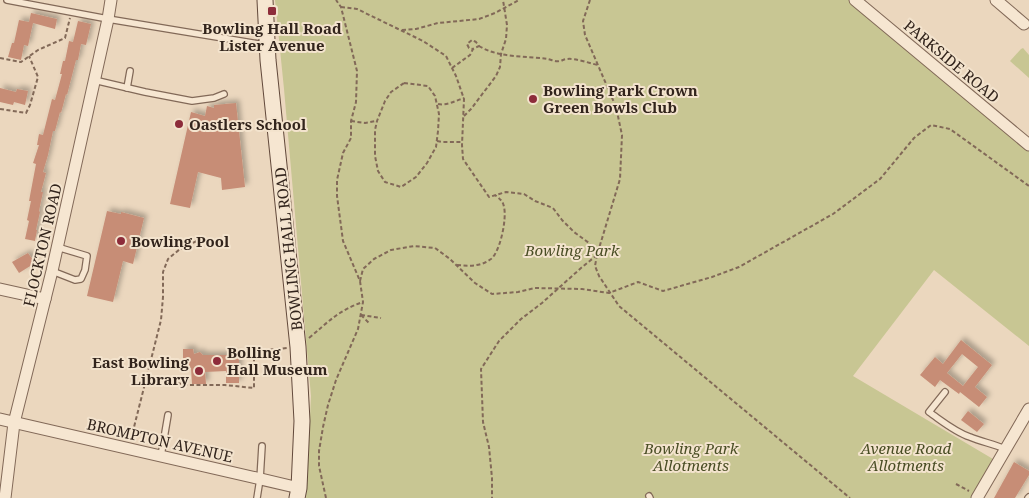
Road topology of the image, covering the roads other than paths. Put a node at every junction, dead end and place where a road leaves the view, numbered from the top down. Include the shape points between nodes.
1 (7, 0) edge
2 (111, 0) edge
3 (265, 0) edge
4 (996, 0) edge
5 (860, 1) edge
6 (108, 19) junction
7 (1024, 24) dead end
8 (267, 46) junction
9 (130, 71) dead end
10 (94, 80) junction
11 (127, 88) junction
12 (224, 94) dead end
13 (1029, 145) edge
14 (57, 247) junction
15 (52, 272) junction
16 (0, 289) edge
17 (45, 299) junction
18 (945, 392) dead end
19 (1029, 409) edge
20 (168, 415) dead end
21 (0, 419) edge
22 (14, 423) junction
23 (262, 446) dead end
24 (1005, 450) junction
25 (161, 456) junction
26 (4, 471) edge
27 (260, 479) junction
28 (298, 493) edge
29 (978, 497) edge
30 (5, 498) edge
31 (257, 498) edge

1 - 6 lane
2 - 6 street, FLOCKTON ROAD
3 - 8 street, BOWLING HALL ROAD
4 - 7 street
5 - 13 street, PARKSIDE ROAD
6 - 8 lane
6 - 10 street, FLOCKTON ROAD
8 - 28 street, BOWLING HALL ROAD via 298,346 302,421
9 - 11 lane
10 - 11 lane
10 - 14 street, FLOCKTON ROAD
11 - 12 lane via 192,101
14 - 15 street, FLOCKTON ROAD
14 - 15 lane via 87,256 85,270 81,279 75,280
15 - 17 street, FLOCKTON ROAD
16 - 17 street
17 - 22 street, FLOCKTON ROAD
18 - 24 lane via 929,412 954,430
19 - 24 street
20 - 25 lane
21 - 22 street, BROMPTON AVENUE
22 - 25 street, BROMPTON AVENUE
22 - 26 street, FLOCKTON ROAD
23 - 27 lane
24 - 29 street
25 - 27 street, BROMPTON AVENUE
26 - 30 street, FLOCKTON ROAD
27 - 28 street, BROMPTON AVENUE
27 - 31 lane

